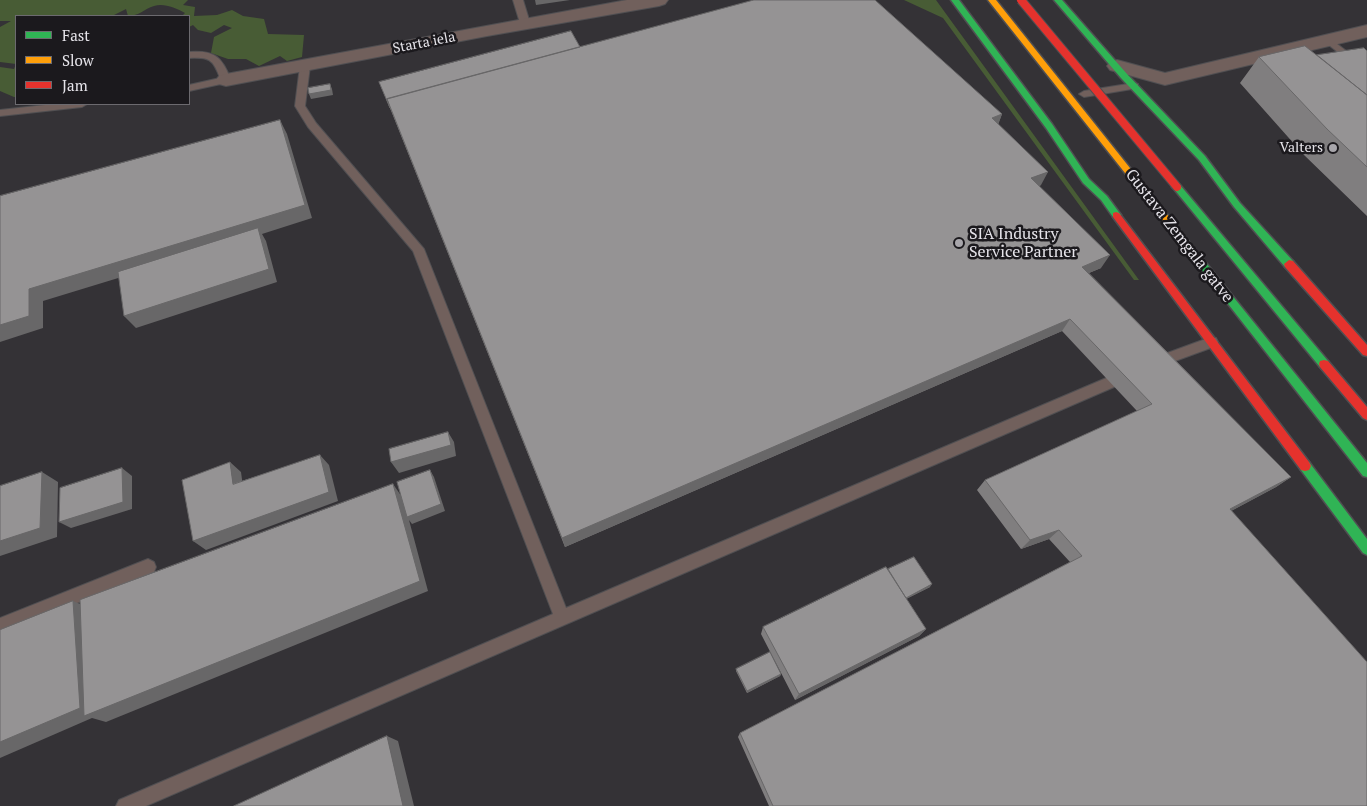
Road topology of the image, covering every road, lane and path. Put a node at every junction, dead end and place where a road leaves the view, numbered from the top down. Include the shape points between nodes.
1 (518, 0) edge
2 (659, 0) edge
3 (955, 0) edge
4 (992, 0) edge
5 (1021, 0) edge
6 (1058, 0) edge
7 (524, 23) junction
8 (1367, 31) edge
9 (1328, 40) junction
10 (190, 55) edge
11 (305, 66) junction
12 (1117, 66) junction
13 (1367, 72) edge
14 (1165, 79) junction
15 (226, 80) junction
16 (1134, 86) junction
17 (190, 88) edge
18 (1084, 94) dead end
19 (73, 105) edge
20 (1160, 111) junction
21 (0, 113) edge
22 (1211, 342) junction
23 (1367, 352) edge
24 (1156, 363) edge
25 (1109, 382) edge
26 (1367, 415) edge
27 (1367, 472) edge
28 (1367, 550) edge
29 (148, 567) dead end
30 (562, 618) junction
31 (0, 626) edge
32 (125, 806) edge

1 - 7 lane
2 - 7 street, Starta iela
3 - 22 main road via 1086,181 1104,198
4 - 27 main road, Gustava Zemgala gatve
5 - 26 main road, Gustava Zemgala gatve, bridge
6 - 12 main road
7 - 11 street, Starta iela
8 - 9 street
9 - 13 lane
9 - 14 street
10 - 15 lane via 205,53 219,62
11 - 15 street, Starta iela
11 - 30 lane via 300,106 312,125 418,249
12 - 14 street
12 - 16 main road
14 - 20 street via 1160,94
15 - 17 lane, Starta iela
16 - 18 lane
16 - 20 main road
19 - 21 lane
20 - 23 main road
22 - 24 lane
22 - 28 main road
25 - 30 lane
29 - 31 lane
30 - 32 lane

